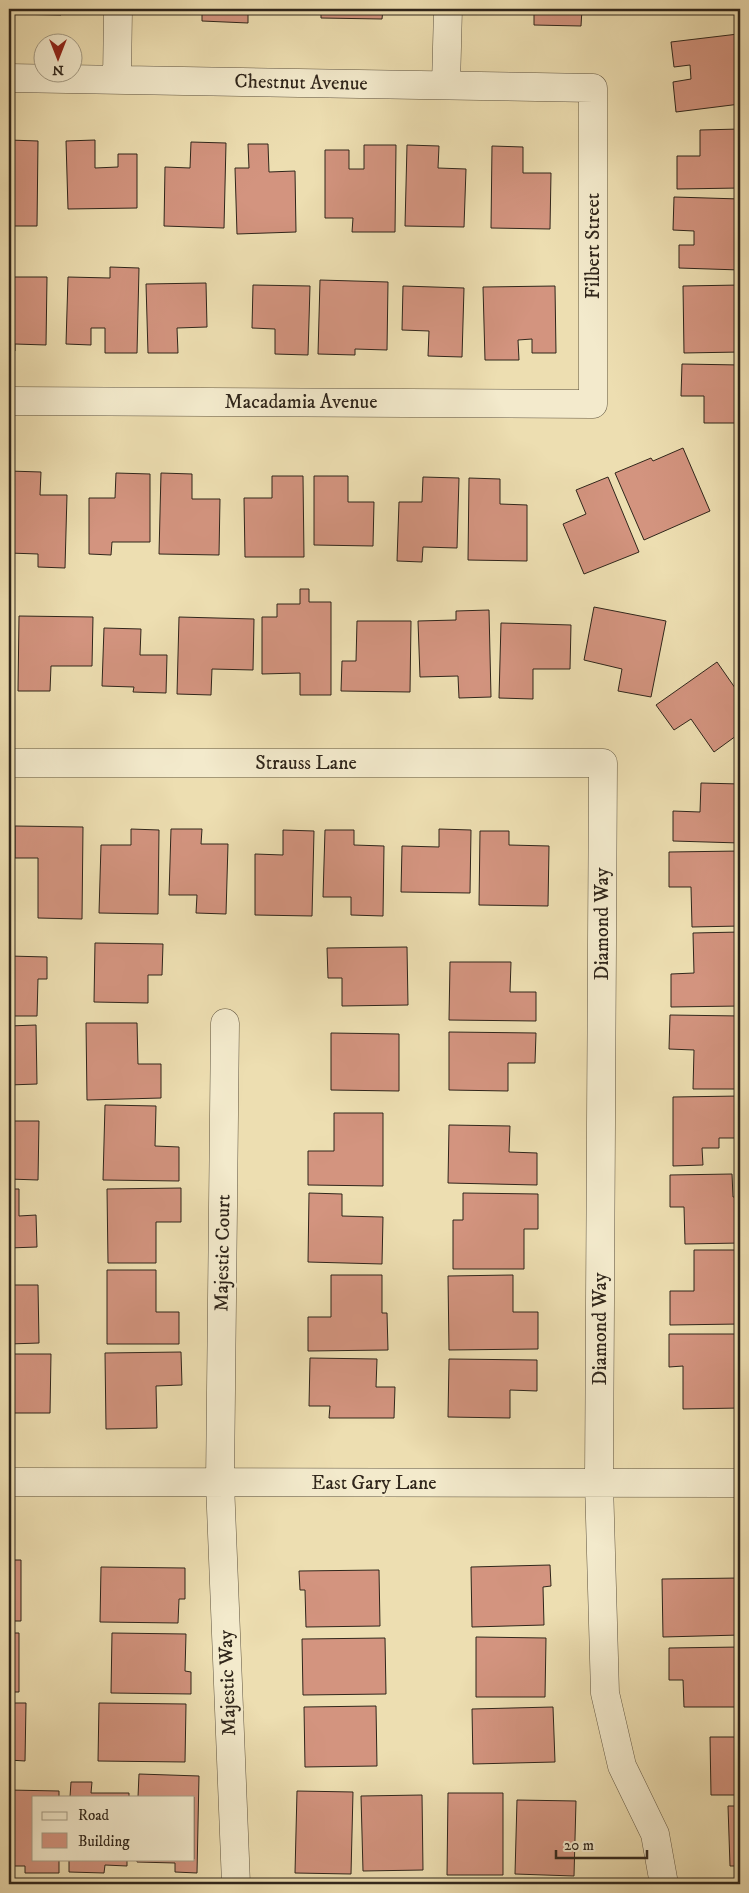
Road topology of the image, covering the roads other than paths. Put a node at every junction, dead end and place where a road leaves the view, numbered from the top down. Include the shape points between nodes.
1 (118, 9) edge
2 (448, 9) edge
3 (9, 78) edge
4 (117, 79) junction
5 (446, 86) junction
6 (593, 88) joint
7 (9, 401) edge
8 (593, 404) joint
9 (9, 763) edge
10 (604, 763) joint
11 (225, 1024) dead end
12 (9, 1482) edge
13 (220, 1483) junction
14 (599, 1483) junction
15 (740, 1483) edge
16 (236, 1884) edge
17 (664, 1884) edge

1 - 4 street
2 - 5 street
3 - 4 street, Chestnut Avenue
4 - 5 street, Chestnut Avenue
5 - 6 street, Chestnut Avenue
6 - 8 street, Filbert Street
7 - 8 street, Macadamia Avenue
9 - 10 street, Strauss Lane
10 - 14 street, Diamond Way
11 - 13 street, Majestic Court
12 - 13 street, East Gary Lane
13 - 14 street, East Gary Lane
13 - 16 street, Majestic Way
14 - 15 street, East Gary Lane
14 - 17 street, Diamond Way via 605,1693 622,1766 655,1834

